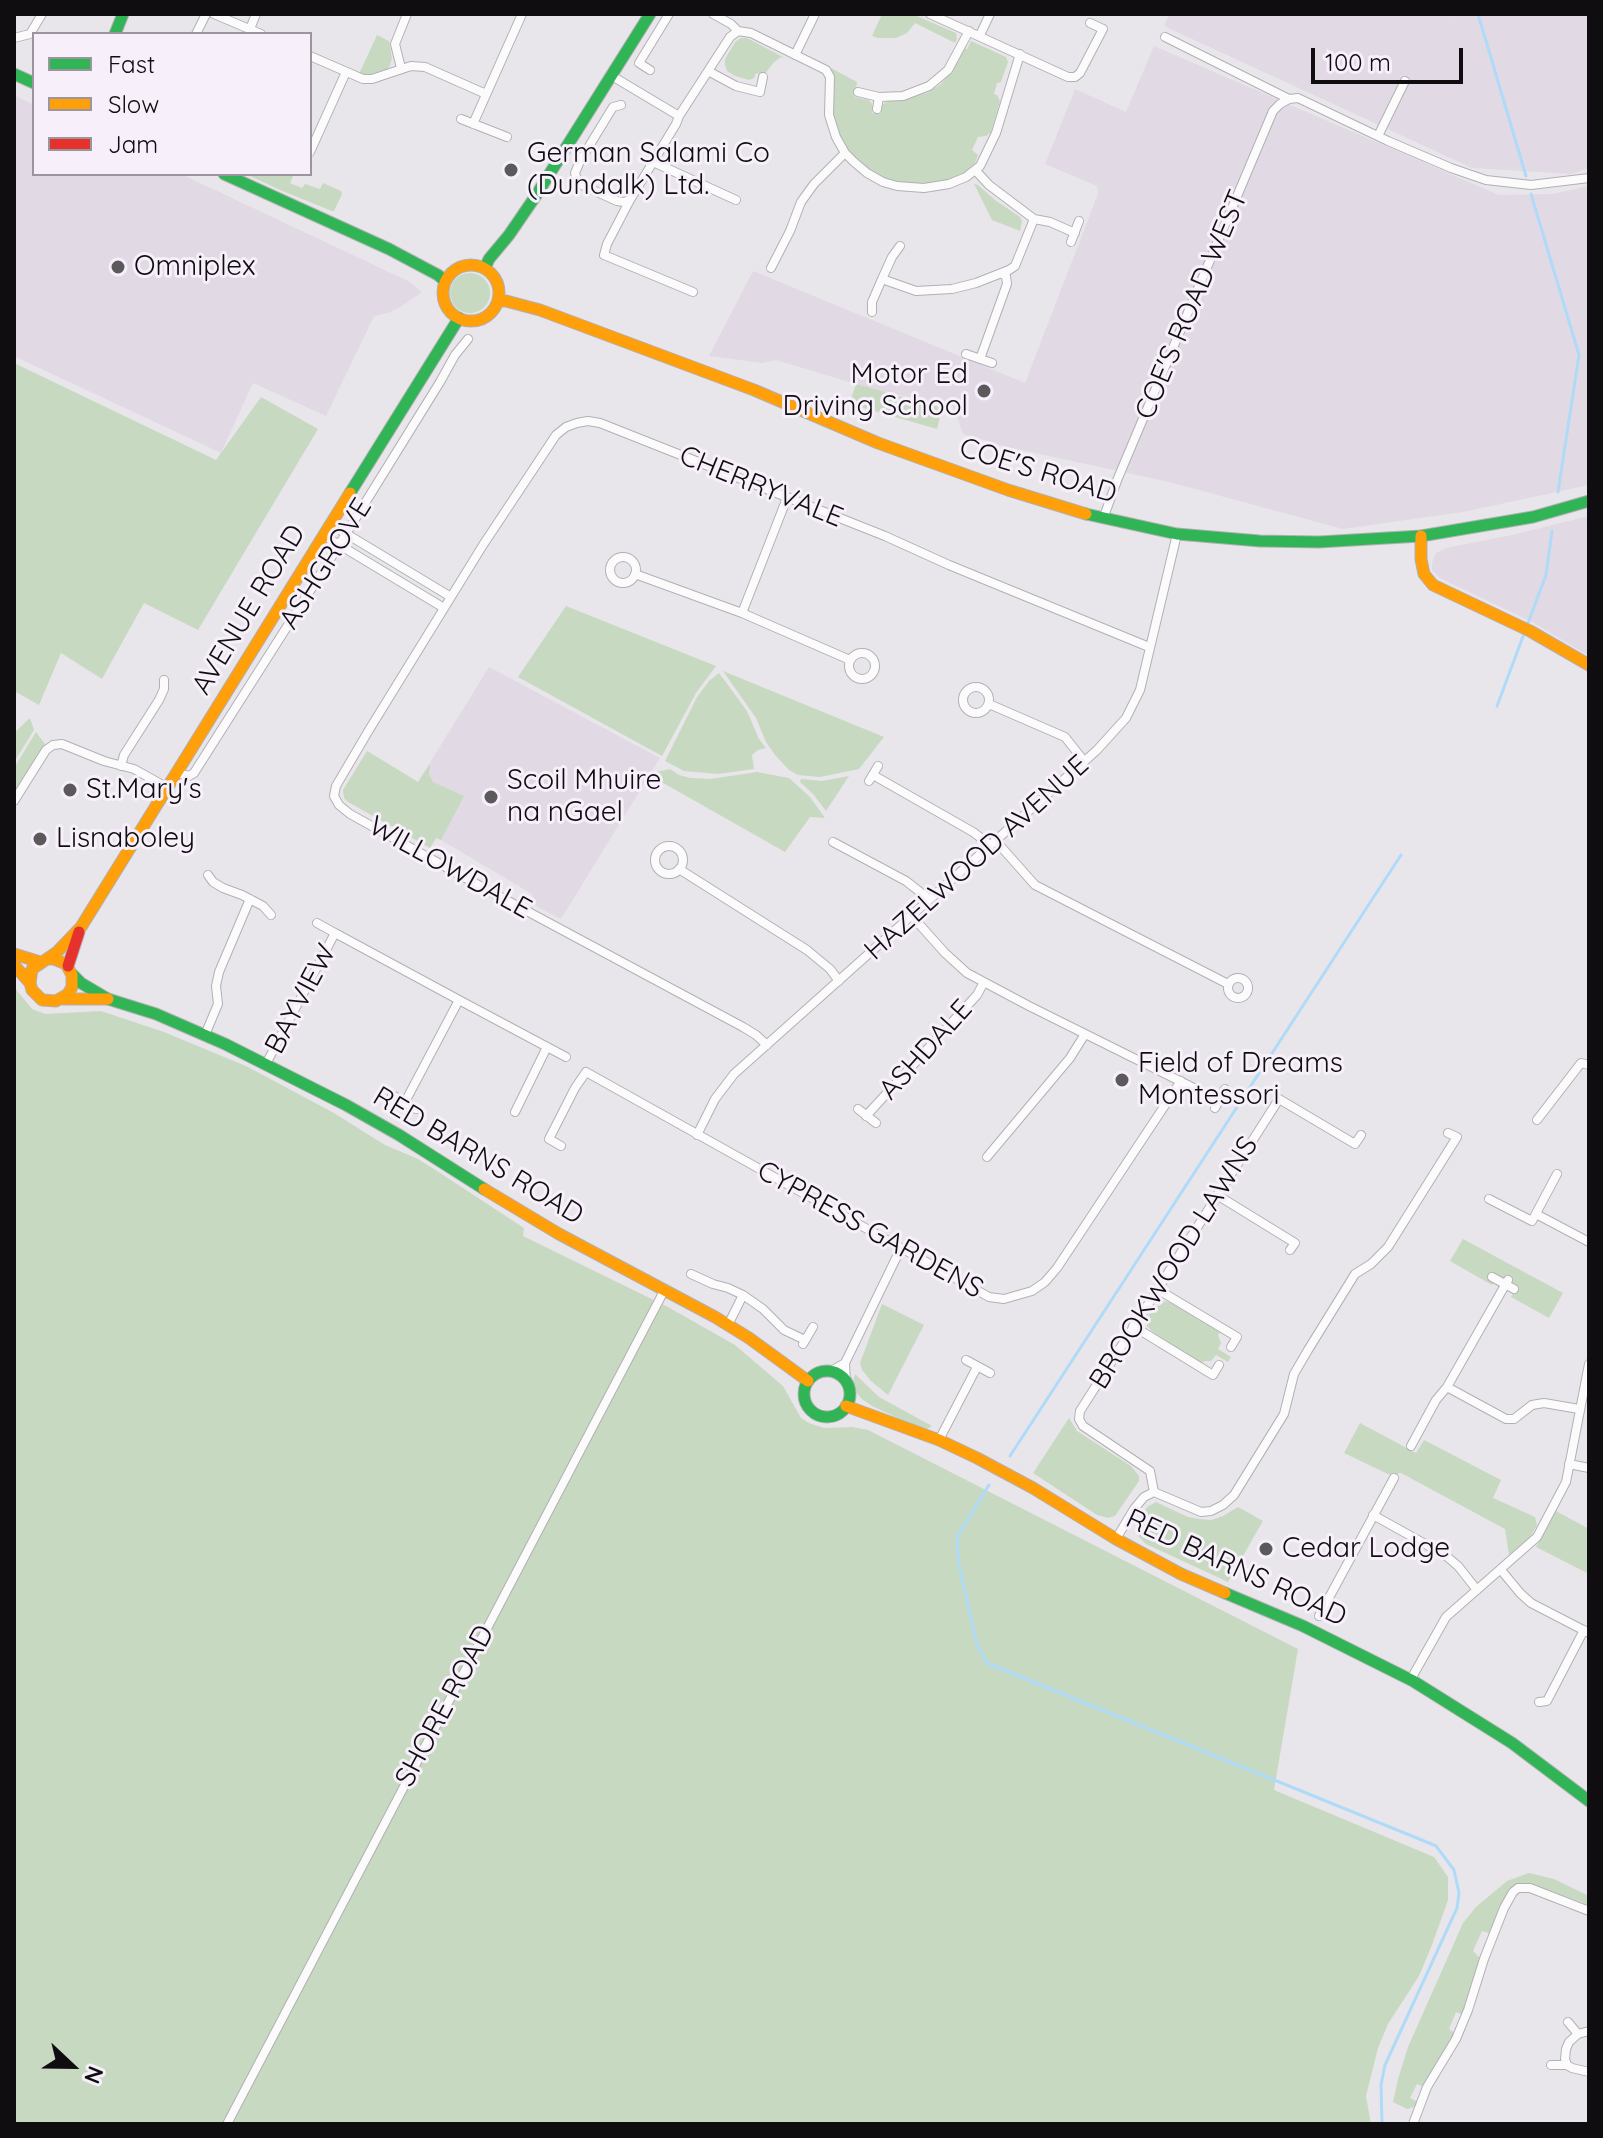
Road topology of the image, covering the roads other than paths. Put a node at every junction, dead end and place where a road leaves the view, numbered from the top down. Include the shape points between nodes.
1 (42, 14) edge
2 (206, 14) edge
3 (214, 14) edge
4 (256, 14) edge
5 (407, 14) edge
6 (522, 14) edge
7 (650, 14) edge
8 (669, 14) edge
9 (713, 14) edge
10 (815, 14) edge
11 (930, 14) edge
12 (990, 14) edge
13 (1090, 23) dead end
14 (250, 29) junction
15 (738, 31) junction
16 (969, 31) junction
17 (197, 32) edge
18 (257, 32) edge
19 (980, 35) junction
20 (1165, 37) dead end
21 (14, 38) edge
22 (1020, 54) junction
23 (795, 55) junction
24 (312, 57) edge
25 (401, 68) junction
26 (650, 70) dead end
27 (708, 71) junction
28 (346, 72) junction
29 (612, 76) junction
30 (763, 77) dead end
31 (1405, 81) dead end
32 (858, 92) dead end
33 (486, 94) junction
34 (879, 97) junction
35 (1289, 99) junction
36 (621, 105) dead end
37 (877, 109) dead end
38 (679, 116) junction
39 (461, 119) dead end
40 (473, 124) junction
41 (1378, 136) junction
42 (507, 137) dead end
43 (312, 148) edge
44 (845, 153) junction
45 (653, 162) junction
46 (976, 171) junction
47 (228, 176) edge
48 (1589, 178) edge
49 (630, 200) junction
50 (736, 200) dead end
51 (1034, 219) junction
52 (1079, 221) dead end
53 (900, 246) dead end
54 (485, 268) junction
55 (771, 268) dead end
56 (1002, 274) junction
57 (882, 279) junction
58 (445, 281) junction
59 (693, 292) dead end
60 (498, 301) junction
61 (872, 312) dead end
62 (459, 318) junction
63 (468, 339) dead end
64 (966, 354) dead end
65 (980, 359) junction
66 (992, 363) dead end
67 (787, 498) junction
68 (1589, 501) edge
69 (1103, 519) junction
70 (330, 524) junction
71 (346, 533) junction
72 (1177, 534) junction
73 (323, 535) junction
74 (1421, 536) junction
75 (339, 545) junction
76 (635, 574) dead end
77 (448, 602) junction
78 (742, 613) junction
79 (1149, 647) junction
80 (850, 660) dead end
81 (1589, 665) edge
82 (164, 680) dead end
83 (989, 704) dead end
84 (1084, 761) junction
85 (121, 766) junction
86 (878, 766) dead end
87 (177, 773) junction
88 (168, 788) junction
89 (14, 801) edge
90 (833, 842) dead end
91 (992, 842) junction
92 (679, 869) dead end
93 (208, 875) dead end
94 (250, 899) junction
95 (929, 899) junction
96 (271, 915) dead end
97 (911, 915) junction
98 (317, 923) dead end
99 (81, 927) junction
100 (335, 933) junction
101 (14, 954) edge
102 (44, 960) junction
103 (14, 965) edge
104 (70, 970) junction
105 (839, 981) junction
106 (984, 982) junction
107 (30, 983) junction
108 (1228, 984) dead end
109 (63, 999) junction
110 (108, 999) junction
111 (459, 1000) junction
112 (1085, 1034) junction
113 (205, 1035) junction
114 (767, 1045) junction
115 (547, 1047) junction
116 (566, 1057) dead end
117 (266, 1064) junction
118 (1589, 1065) edge
119 (1181, 1081) junction
120 (1225, 1089) dead end
121 (392, 1095) dead end
122 (405, 1102) junction
123 (416, 1109) dead end
124 (858, 1109) dead end
125 (515, 1112) dead end
126 (866, 1116) junction
127 (1537, 1120) dead end
128 (876, 1123) dead end
129 (1448, 1133) dead end
130 (697, 1135) junction
131 (1361, 1135) dead end
132 (561, 1146) dead end
133 (987, 1157) dead end
134 (1557, 1174) dead end
135 (1217, 1195) junction
136 (1489, 1199) dead end
137 (1536, 1214) junction
138 (1589, 1242) edge
139 (901, 1248) junction
140 (1290, 1250) dead end
141 (691, 1274) dead end
142 (1492, 1277) dead end
143 (1506, 1282) junction
144 (665, 1289) junction
145 (1157, 1289) junction
146 (1514, 1289) dead end
147 (743, 1295) junction
148 (728, 1325) junction
149 (1133, 1326) junction
150 (813, 1327) dead end
151 (1231, 1347) dead end
152 (966, 1360) dead end
153 (845, 1363) junction
154 (1589, 1364) edge
155 (1219, 1365) dead end
156 (977, 1367) junction
157 (829, 1372) junction
158 (990, 1373) dead end
159 (808, 1381) junction
160 (846, 1382) junction
161 (1447, 1387) junction
162 (846, 1406) junction
163 (1579, 1409) junction
164 (939, 1440) junction
165 (1411, 1446) dead end
166 (1569, 1464) junction
167 (1589, 1468) edge
168 (1394, 1478) dead end
169 (1154, 1492) junction
170 (1373, 1515) junction
171 (1116, 1539) junction
172 (1501, 1570) junction
173 (1477, 1590) junction
174 (1319, 1616) dead end
175 (1586, 1632) edge
176 (1411, 1679) junction
177 (1539, 1702) dead end
178 (1589, 1801) edge
179 (1589, 1911) edge
180 (1568, 2022) dead end
181 (1589, 2031) edge
182 (1578, 2034) junction
183 (1551, 2065) dead end
184 (1567, 2065) junction
185 (1589, 2072) edge
186 (227, 2124) edge
187 (1413, 2124) edge

1 - 21 street via 30,34
2 - 17 street
3 - 14 street
4 - 14 street
5 - 25 street via 395,44
6 - 33 street
7 - 29 main road
8 - 26 street via 639,63
9 - 15 street
10 - 23 street
11 - 16 street
12 - 19 street
13 - 22 street via 1103,29 1075,77
14 - 18 street
15 - 23 street
15 - 27 street
16 - 19 street
16 - 34 street via 939,79 903,96
19 - 22 street
20 - 35 street
22 - 46 street via 996,133
23 - 44 street via 830,77 829,115
24 - 28 street
25 - 28 street via 372,79
25 - 33 street via 433,69
27 - 30 street via 760,92
27 - 38 street
28 - 43 street
29 - 38 street
29 - 54 main road
31 - 41 street
32 - 34 street
33 - 40 street
34 - 37 street
35 - 41 street via 1298,98
35 - 69 street, COE'S ROAD WEST via 1273,111
36 - 49 street via 613,107 575,173 584,186 617,201
38 - 45 street
39 - 40 street
40 - 42 street
41 - 48 street via 1486,180 1531,185
44 - 46 street via 867,173 897,186 949,184
44 - 55 street via 801,202
45 - 49 street
45 - 50 street
46 - 51 street
47 - 58 main road via 389,249
49 - 59 street via 604,255
51 - 52 street via 1073,237
51 - 56 street via 1015,266
53 - 57 street
54 - 58 main road via 466,265
54 - 60 main road via 496,278
56 - 57 street via 931,291
56 - 65 street via 1007,284
57 - 61 street
58 - 62 main road via 446,306
60 - 62 main road via 482,318
60 - 69 main road, COE'S ROAD via 540,310 878,443
62 - 70 main road, AVENUE ROAD
63 - 71 street, ASHGROVE
64 - 65 street
65 - 66 street
67 - 77 street, CHERRYVALE via 600,423 577,423 547,447
67 - 78 street
67 - 79 street, CHERRYVALE
68 - 74 main road, COE'S ROAD via 1533,517
69 - 72 main road, COE'S ROAD
70 - 71 street
70 - 73 main road, AVENUE ROAD
71 - 75 street, ASHGROVE
71 - 77 street
72 - 74 main road, COE'S ROAD via 1319,542
72 - 79 street, HAZELWOOD AVENUE
73 - 75 street
73 - 87 main road, AVENUE ROAD
74 - 81 main road via 1424,574 1433,585
75 - 77 street
75 - 87 street, ASHGROVE via 194,773
76 - 78 street
77 - 114 street, WILLOWDALE via 336,786 339,805
78 - 80 street
79 - 84 street, HAZELWOOD AVENUE via 1135,703 1113,735
82 - 85 street via 164,689
83 - 84 street via 1065,737
84 - 91 street, HAZELWOOD AVENUE
85 - 88 street
85 - 89 street via 53,745
86 - 91 street via 871,778
87 - 88 main road, AVENUE ROAD
88 - 99 main road, AVENUE ROAD
90 - 95 street
91 - 95 street, HAZELWOOD AVENUE
91 - 108 street via 1035,885
92 - 105 street via 807,950
93 - 94 street
94 - 96 street
94 - 113 street via 219,972 218,1004
95 - 97 street, HAZELWOOD AVENUE
97 - 105 street, HAZELWOOD AVENUE
97 - 106 street via 945,953
98 - 100 street, BAYVIEW
99 - 102 main road, AVENUE ROAD
99 - 104 main road, AVENUE ROAD
100 - 111 street, BAYVIEW
100 - 117 street, BAYVIEW
101 - 102 main road
102 - 104 main road via 60,960
102 - 107 main road via 32,969
103 - 107 main road
104 - 109 main road via 72,987
104 - 110 main road, RED BARNS ROAD
105 - 114 street, HAZELWOOD AVENUE
106 - 112 street
106 - 126 street, ASHDALE
107 - 109 main road via 42,1000
109 - 110 main road, RED BARNS ROAD
110 - 113 main road, RED BARNS ROAD
111 - 115 street, BAYVIEW
111 - 122 street
112 - 119 street
112 - 133 street
113 - 117 main road, RED BARNS ROAD
114 - 130 street, HAZELWOOD AVENUE via 734,1074
115 - 116 street, BAYVIEW
115 - 125 street
117 - 144 main road, RED BARNS ROAD via 399,1135 559,1234
118 - 127 street via 1581,1063
119 - 120 street via 1217,1104
119 - 139 street, CYPRESS GARDENS via 1057,1268 1032,1291 1004,1299 989,1297
121 - 122 street
122 - 123 street
124 - 126 street
126 - 128 street
129 - 169 street via 1457,1137 1388,1247 1355,1274 1308,1350 1275,1432 1234,1495 1201,1512
130 - 132 street, CYPRESS GARDENS via 586,1072 549,1139
130 - 139 street, CYPRESS GARDENS
131 - 135 street, BROOKWOOD LAWNS via 1355,1144 1279,1099
134 - 137 street
135 - 140 street via 1295,1243
135 - 145 street, BROOKWOOD LAWNS
136 - 137 street via 1532,1221
137 - 138 street
139 - 153 street
141 - 147 street
142 - 143 street
143 - 146 street
143 - 161 street
144 - 148 main road, RED BARNS ROAD
144 - 186 street, SHORE ROAD
145 - 149 street, BROOKWOOD LAWNS
145 - 151 street via 1237,1337
147 - 148 street
147 - 150 street via 804,1342
148 - 159 main road, RED BARNS ROAD
149 - 155 street via 1213,1375
149 - 169 street, BROOKWOOD LAWNS via 1079,1419 1150,1471
152 - 156 street
153 - 157 street
153 - 160 street
154 - 163 street
156 - 158 street
156 - 164 street
157 - 159 main road
157 - 160 main road
159 - 162 main road via 804,1395 814,1414 828,1417
160 - 162 main road
161 - 163 street via 1506,1419 1544,1403
161 - 165 street
162 - 164 main road, RED BARNS ROAD
163 - 166 street
164 - 171 main road, RED BARNS ROAD
166 - 167 street
166 - 172 street via 1566,1482 1537,1537
168 - 170 street
169 - 171 street via 1134,1509
170 - 173 street via 1445,1555
170 - 174 street
171 - 176 main road, RED BARNS ROAD
172 - 173 street
172 - 175 street via 1531,1603
173 - 176 street via 1446,1617
175 - 177 street via 1547,1701
176 - 178 main road, RED BARNS ROAD via 1512,1743
179 - 187 street via 1530,1888 1513,1892 1456,2039 1427,2087
180 - 182 street
181 - 182 street
182 - 184 street via 1566,2049
183 - 184 street
184 - 185 street

